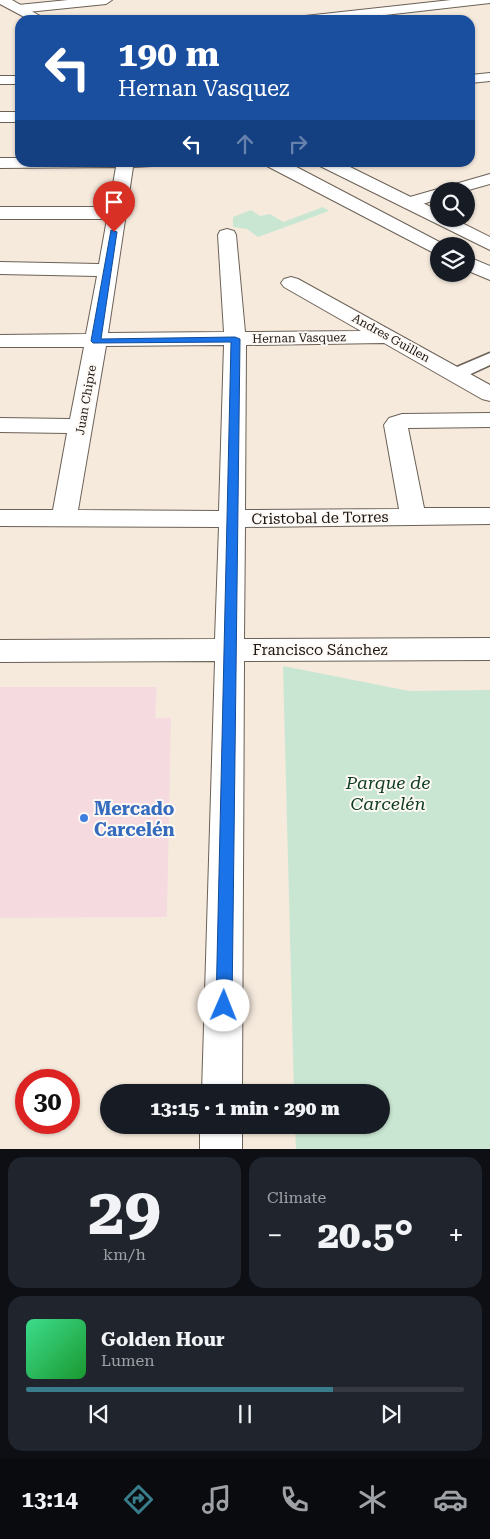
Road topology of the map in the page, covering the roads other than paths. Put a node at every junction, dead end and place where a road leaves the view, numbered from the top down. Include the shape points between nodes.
1 (2, 0) edge
2 (106, 0) edge
3 (487, 0) edge
4 (18, 9) junction
5 (30, 15) edge
6 (350, 15) edge
7 (490, 77) edge
8 (475, 78) edge
9 (0, 80) edge
10 (15, 80) edge
11 (0, 117) edge
12 (15, 117) edge
13 (0, 163) edge
14 (15, 163) edge
15 (133, 167) edge
16 (284, 167) edge
17 (336, 167) edge
18 (490, 179) edge
19 (475, 183) edge
20 (430, 196) edge
21 (409, 203) junction
22 (0, 213) edge
23 (116, 213) junction
24 (430, 213) edge
25 (457, 227) edge
26 (227, 235) dead end
27 (430, 243) edge
28 (490, 244) edge
29 (475, 266) edge
30 (0, 268) edge
31 (108, 270) junction
32 (490, 274) edge
33 (291, 283) dead end
34 (388, 337) junction
35 (235, 339) junction
36 (0, 341) edge
37 (96, 341) junction
38 (490, 358) edge
39 (456, 374) junction
40 (490, 394) edge
41 (490, 420) edge
42 (0, 425) edge
43 (81, 426) junction
44 (413, 516) junction
45 (490, 516) edge
46 (0, 518) edge
47 (64, 518) junction
48 (232, 519) junction
49 (490, 649) edge
50 (230, 650) junction
51 (0, 651) edge
52 (222, 1084) edge
53 (221, 1134) edge
54 (221, 1149) edge

1 - 4 street
2 - 4 street
3 - 6 street
4 - 5 street
7 - 8 street
9 - 10 street
11 - 12 street
13 - 14 street
15 - 23 street, Juan Chipre
16 - 27 street
17 - 21 street
18 - 19 street
20 - 21 street
21 - 24 street
22 - 23 street
23 - 31 street, Juan Chipre
25 - 28 street
26 - 35 street
29 - 32 street
30 - 31 street
31 - 37 street, Juan Chipre
33 - 34 street, Andres Guillen
34 - 35 street, Hernan Vasquez
34 - 39 street, Andres Guillen
35 - 37 street, Hernan Vasquez
35 - 48 street
36 - 37 street, Hernan Vasquez
37 - 43 street, Juan Chipre
38 - 39 street
39 - 40 street, Andres Guillen
41 - 44 street via 397,423
42 - 43 street
43 - 47 street, Juan Chipre
44 - 45 street, Cristobal de Torres
44 - 48 street, Cristobal de Torres
46 - 47 street, Cristobal de Torres
47 - 48 street, Cristobal de Torres
48 - 50 street
49 - 50 street, Francisco Sánchez
50 - 51 street, Francisco Sánchez
50 - 52 street
53 - 54 street

